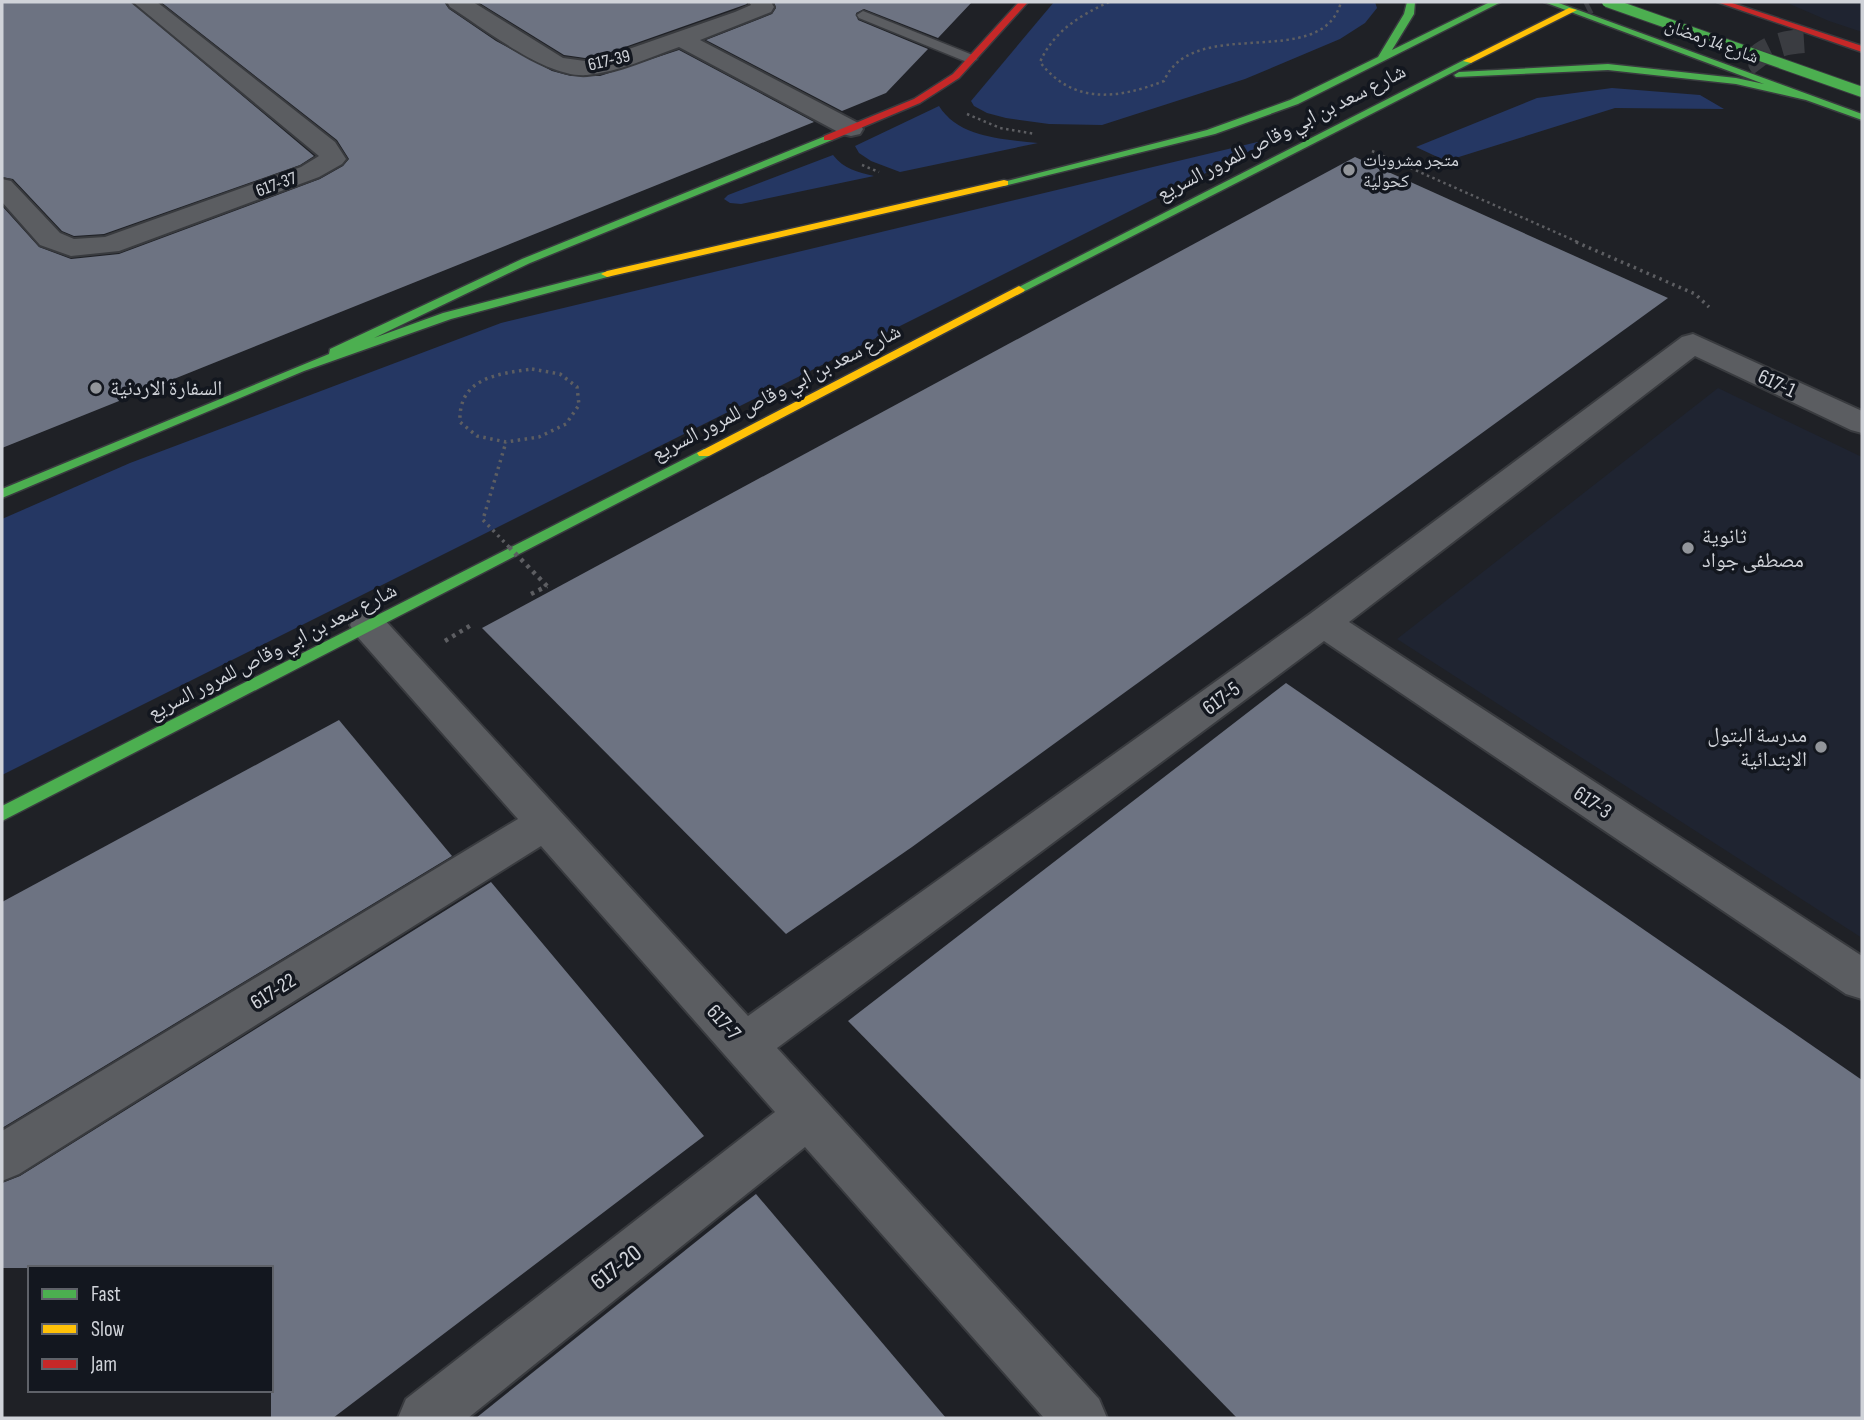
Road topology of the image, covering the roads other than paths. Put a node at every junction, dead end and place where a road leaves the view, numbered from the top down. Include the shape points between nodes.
1 (144, 2) edge
2 (458, 2) edge
3 (760, 2) edge
4 (1024, 2) edge
5 (1411, 2) edge
6 (1497, 2) edge
7 (1548, 2) edge
8 (1607, 2) edge
9 (1721, 2) edge
10 (1775, 2) edge
11 (1578, 7) junction
12 (863, 15) dead end
13 (682, 39) junction
14 (1804, 41) tunnel mouth
15 (1862, 48) edge
16 (1383, 57) junction
17 (971, 59) junction
18 (1763, 68) dead end
19 (1432, 78) junction
20 (1796, 92) junction
21 (1862, 92) edge
22 (1815, 99) junction
23 (1862, 117) edge
24 (851, 129) junction
25 (2, 187) edge
26 (1693, 343) joint
27 (300, 368) junction
28 (1862, 423) edge
29 (2, 494) edge
30 (1323, 623) junction
31 (368, 625) junction
32 (2, 814) edge
33 (545, 823) junction
34 (1862, 980) edge
35 (745, 1045) junction
36 (807, 1116) junction
37 (2, 1158) edge
38 (425, 1418) edge
39 (1080, 1418) edge

1 - 25 street, 617-37 via 326,148 333,159 310,172 109,245 71,248 50,240
2 - 13 street, 617-39 via 557,64 585,68 611,63
3 - 13 street, 617-39 via 764,7
4 - 17 main road
5 - 16 main road via 1409,15
6 - 16 main road, شارع سعد بن ابي وقاص للمرور السريع
7 - 11 main road, شارع 14 رمضان
8 - 21 main road, bridge
9 - 15 main road, شارع 14 رمضان
10 - 15 main road
11 - 19 main road, شارع سعد بن ابي وقاص للمرور السريع
11 - 20 main road, شارع 14 رمضان
12 - 17 lane
13 - 24 street
14 - 15 main road
16 - 27 main road, شارع سعد بن ابي وقاص للمرور السريع via 1294,102 1199,136 519,295
17 - 24 main road via 956,76 917,101
18 - 20 main road
19 - 22 main road via 1608,67 1736,81
19 - 31 main road, شارع سعد بن ابي وقاص للمرور السريع
20 - 22 main road, شارع 14 رمضان
22 - 23 main road, شارع 14 رمضان
24 - 27 main road via 526,261
26 - 28 street, 617-1
26 - 30 street, 617-5
27 - 29 main road, شارع سعد بن ابي وقاص للمرور السريع
30 - 34 street, 617-3
30 - 35 street, 617-5
31 - 32 main road, شارع سعد بن ابي وقاص للمرور السريع
31 - 33 street, 617-7
33 - 35 street, 617-7
33 - 37 street, 617-22
35 - 36 street, 617-7
36 - 38 street, 617-20
36 - 39 street, 617-7

